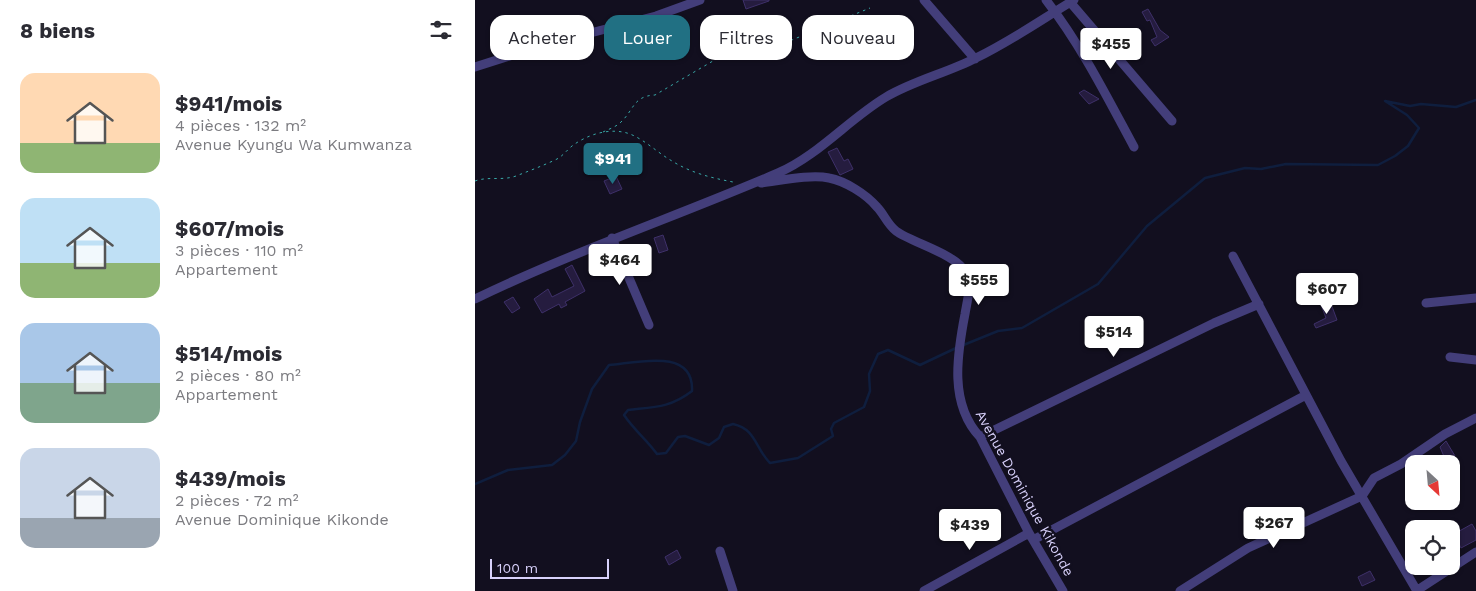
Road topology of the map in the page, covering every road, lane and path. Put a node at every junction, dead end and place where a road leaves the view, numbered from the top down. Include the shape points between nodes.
1 (700, 0) edge
2 (924, 0) edge
3 (1045, 0) edge
4 (1072, 1) edge
5 (870, 8) dead end
6 (1055, 12) junction
7 (975, 59) junction
8 (475, 67) edge
9 (1172, 121) dead end
10 (603, 132) junction
11 (1134, 147) dead end
12 (475, 182) edge
13 (746, 185) junction
14 (612, 238) junction
15 (1233, 256) dead end
16 (1476, 298) edge
17 (475, 299) edge
18 (1426, 303) dead end
19 (1259, 304) junction
20 (649, 325) dead end
21 (1450, 357) dead end
22 (1476, 360) edge
23 (1306, 395) junction
24 (1476, 418) edge
25 (980, 438) junction
26 (1362, 496) junction
27 (1031, 536) junction
28 (720, 551) dead end
29 (1476, 552) edge
30 (733, 591) edge
31 (924, 591) edge
32 (1063, 591) edge
33 (1180, 591) edge
34 (1416, 591) edge

1 - 8 street via 656,16
2 - 7 street
3 - 6 street
4 - 6 street
4 - 9 street
5 - 10 path via 787,42 760,45 717,58 655,95 643,97 632,105 623,121
6 - 7 street
6 - 11 street via 1116,111
7 - 13 street via 900,88 797,162
10 - 12 path via 572,146 554,161 505,180 484,178
10 - 13 path via 630,134 677,164 704,176
13 - 14 street
13 - 25 street, Avenue Dominique Kikonde via 827,177 846,184 877,207 896,231 949,258 966,272 969,289 959,347 959,393 963,410
14 - 17 street
14 - 20 street
15 - 19 street
16 - 18 street
19 - 23 street
19 - 25 street
21 - 22 street
23 - 26 street
23 - 27 street
24 - 26 street via 1374,478
25 - 27 street, Avenue Dominique Kikonde
26 - 33 street via 1248,548
26 - 34 street
27 - 31 street
27 - 32 street, Avenue Dominique Kikonde
28 - 30 street
29 - 34 street

